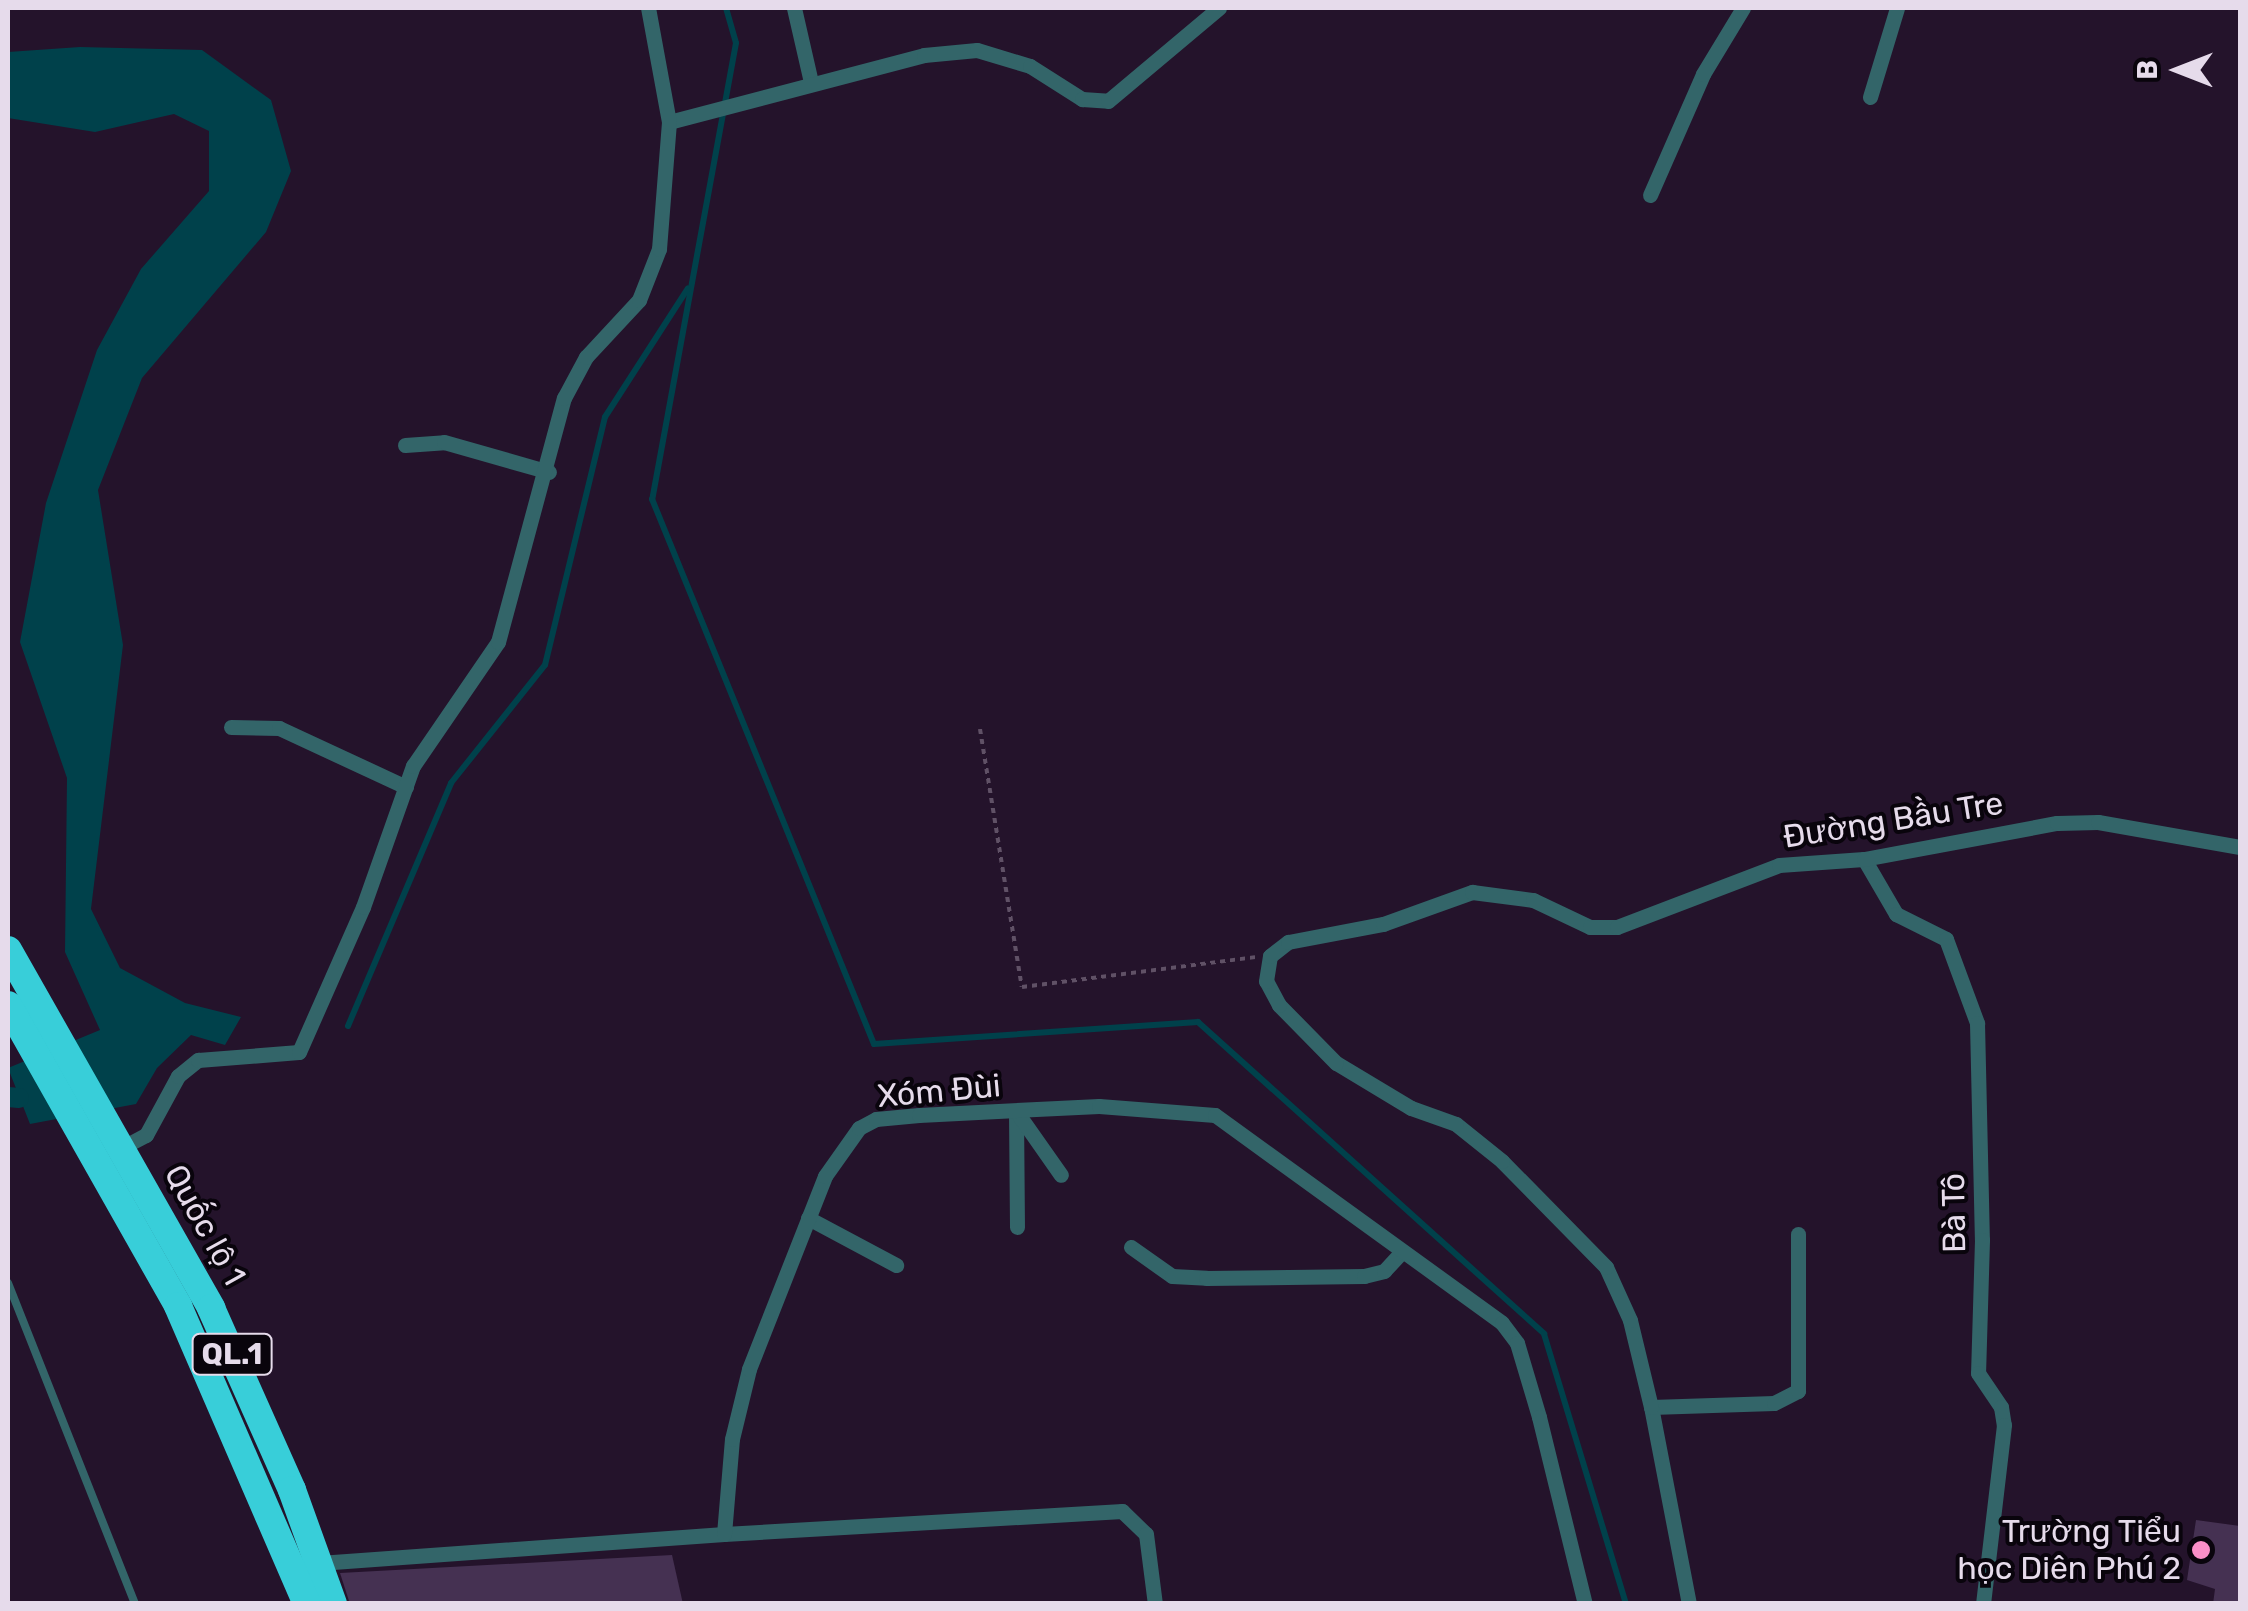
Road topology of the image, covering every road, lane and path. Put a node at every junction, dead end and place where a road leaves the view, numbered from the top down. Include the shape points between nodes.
1 (648, 8) edge
2 (794, 8) edge
3 (1219, 8) edge
4 (1742, 8) edge
5 (1897, 8) edge
6 (811, 82) junction
7 (1870, 98) dead end
8 (669, 122) junction
9 (1650, 195) dead end
10 (406, 445) dead end
11 (549, 472) junction
12 (231, 728) dead end
13 (980, 729) dead end
14 (406, 787) junction
15 (2240, 847) edge
16 (1864, 859) junction
17 (8, 950) edge
18 (1270, 956) junction
19 (10, 1008) edge
20 (1016, 1111) junction
21 (112, 1154) junction
22 (1061, 1176) dead end
23 (808, 1218) junction
24 (1017, 1227) dead end
25 (1798, 1234) dead end
26 (1130, 1247) dead end
27 (1402, 1252) junction
28 (896, 1265) dead end
29 (8, 1283) edge
30 (1651, 1406) junction
31 (724, 1534) junction
32 (319, 1563) junction
33 (135, 1604) edge
34 (308, 1604) edge
35 (333, 1604) edge
36 (1155, 1604) edge
37 (1585, 1604) edge
38 (1689, 1604) edge
39 (1983, 1604) edge

1 - 8 street
2 - 6 street
3 - 6 street via 1108,100 1082,99 1030,66 977,50
4 - 9 street via 1703,74
5 - 7 street
6 - 8 street
8 - 11 street via 650,278 573,379
10 - 11 street via 444,442
11 - 14 street via 498,642 423,749
12 - 14 street via 279,728
13 - 18 path via 1022,987
14 - 21 street via 299,1052 198,1060 178,1076 146,1135
15 - 16 street, Đường Bầu Tre via 2072,822
16 - 18 street, Đường Bầu Tre via 1779,865 1676,910 1600,929 1533,900 1472,892 1384,924 1288,942
16 - 39 street, Bà Tô via 1896,914 1946,939 1977,1023 1978,1373 2001,1407 2004,1425
17 - 21 highway, Quốc lộ 1 / QL.1 via 104,1117
18 - 30 street via 1266,981 1279,1005 1336,1063 1411,1108 1456,1124 1589,1245 1621,1294
19 - 21 highway, Quốc lộ 1 / QL.1
20 - 22 street
20 - 23 street, Xóm Đùi via 890,1118 859,1128 825,1176
20 - 24 street
20 - 27 street, Xóm Đùi via 1099,1106 1215,1115
21 - 32 highway, Quốc lộ 1 / QL.1 via 211,1308
21 - 34 highway, Quốc lộ 1 / QL.1
23 - 28 street
23 - 31 street, Xóm Đùi via 749,1370 732,1438
25 - 30 street via 1798,1391 1774,1403
26 - 27 street via 1172,1276 1206,1278 1364,1276 1384,1270
27 - 37 street, Xóm Đùi via 1502,1324 1518,1343
29 - 33 lane
30 - 38 street
31 - 32 street
31 - 36 street via 1122,1511 1146,1534
32 - 35 highway, Quốc lộ 1 / QL.1

